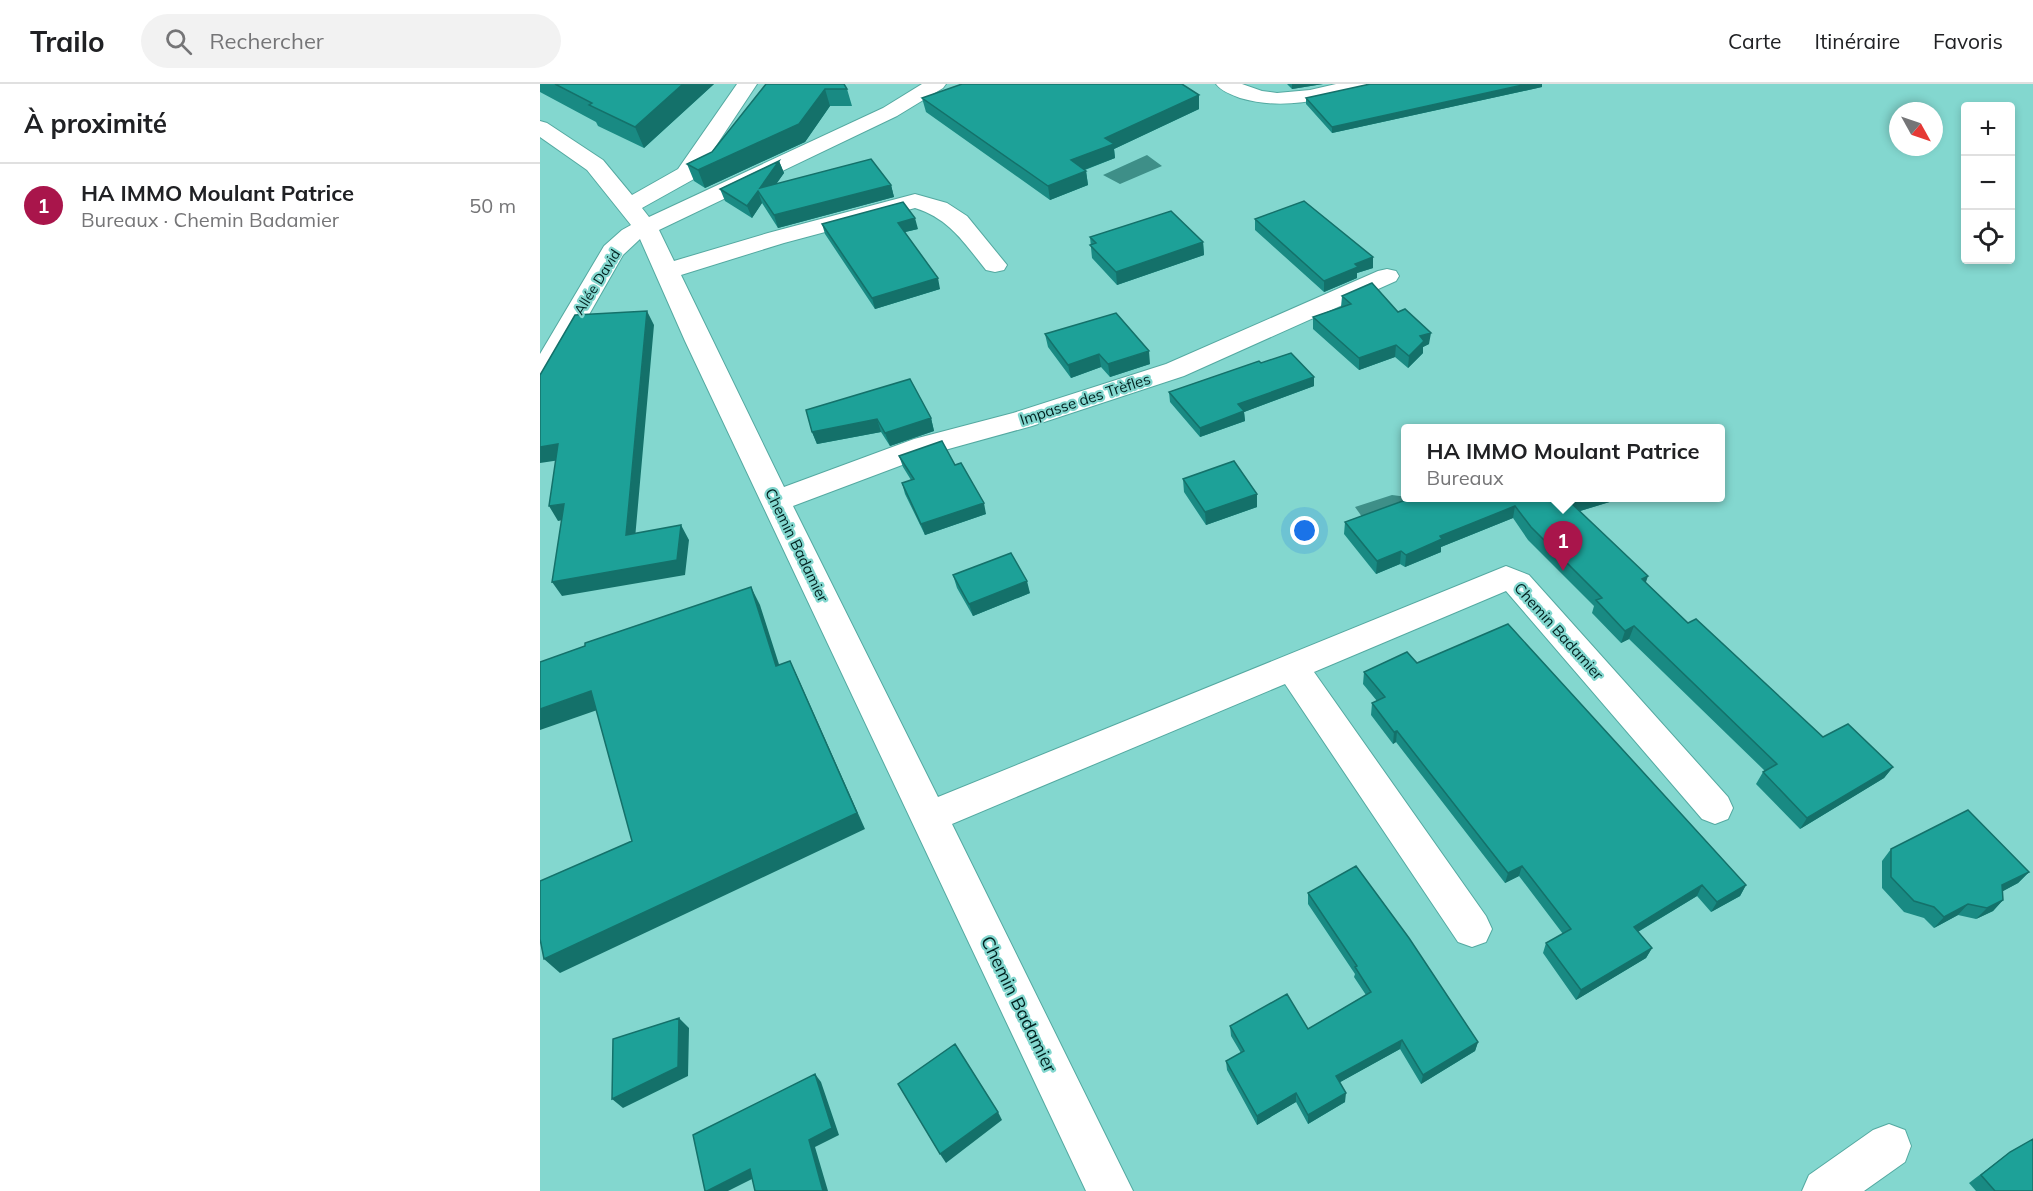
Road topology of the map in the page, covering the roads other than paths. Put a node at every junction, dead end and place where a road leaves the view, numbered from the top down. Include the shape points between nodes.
1 (747, 84) edge
2 (936, 84) edge
3 (1226, 84) edge
4 (1362, 84) edge
5 (540, 127) edge
6 (637, 218) junction
7 (995, 265) dead end
8 (667, 272) junction
9 (1387, 276) dead end
10 (540, 377) edge
11 (776, 501) junction
12 (1291, 666) junction
13 (1715, 808) dead end
14 (928, 817) junction
15 (1472, 929) dead end
16 (1889, 1146) dead end
17 (1110, 1191) edge
18 (1825, 1191) edge

1 - 6 street via 686,174
2 - 6 street via 890,112
3 - 4 street via 1245,94 1280,100
5 - 6 street, Chemin Badamier via 595,165
6 - 8 street, Chemin Badamier
6 - 10 street, Allée David via 630,235 613,251
7 - 8 street via 959,220 939,208 915,201 767,240
8 - 11 street, Chemin Badamier
9 - 11 street, Impasse des Trèfles via 1175,370 905,453
11 - 14 street, Chemin Badamier
12 - 13 street, Chemin Badamier via 1506,578 1518,583
12 - 14 street, Chemin Badamier
12 - 15 street
14 - 17 street, Chemin Badamier
16 - 18 street

